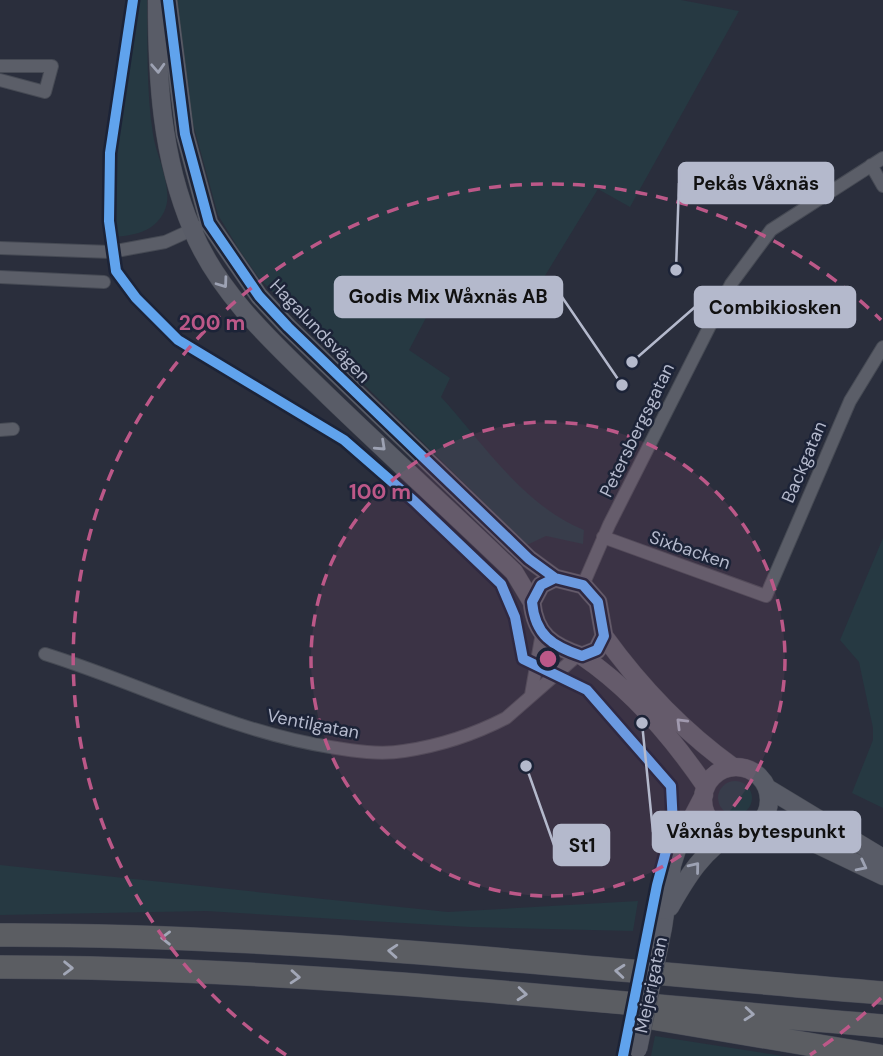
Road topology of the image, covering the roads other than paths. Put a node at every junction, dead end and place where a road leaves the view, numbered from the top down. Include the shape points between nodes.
1 (157, 0) edge
2 (168, 0) edge
3 (0, 66) edge
4 (0, 80) edge
5 (883, 158) edge
6 (871, 165) junction
7 (883, 186) edge
8 (200, 226) junction
9 (0, 248) edge
10 (0, 277) edge
11 (104, 282) dead end
12 (883, 346) edge
13 (603, 537) junction
14 (555, 578) junction
15 (583, 584) junction
16 (766, 596) joint
17 (532, 602) junction
18 (542, 634) junction
19 (604, 636) junction
20 (45, 654) dead end
21 (580, 655) junction
22 (531, 695) junction
23 (733, 767) junction
24 (767, 788) junction
25 (705, 791) junction
26 (744, 830) junction
27 (883, 858) edge
28 (883, 876) edge
29 (667, 914) junction
30 (0, 935) edge
31 (0, 967) edge
32 (883, 993) edge
33 (559, 997) junction
34 (883, 1026) edge
35 (637, 1053) edge
36 (879, 1056) edge

1 -> 8 street, Hagalundsvägen via 164,136
2 - 8 street, Hagalundsvägen
3 - 4 street via 52,66 45,92
5 - 6 street, Petersbergsgatan
6 - 7 street
6 - 13 street, Petersbergsgatan via 771,230 731,284
8 - 9 street via 164,242 111,252
8 - 14 street, Hagalundsvägen via 288,327 529,559
8 -> 17 street, Hagalundsvägen via 208,262 262,331 514,572
10 - 11 street
12 - 16 street, Backgatan via 850,401
13 - 15 street, Petersbergsgatan
13 - 16 street, Sixbacken
14 - 15 street
14 - 17 street via 541,585
15 - 19 street via 598,602
17 - 18 street
18 - 21 street via 555,646
18 - 22 street
19 - 21 street via 597,650
23 -> 19 street via 703,746
20 - 22 street, Ventilgatan via 272,737 369,752 404,752 470,733 506,718
21 - 22 street, Ventilgatan
21 - 25 street via 638,702 687,759
23 - 24 street via 753,772
23 - 25 street via 717,773
24 - 26 street via 768,806 760,822
24 - 27 street
25 - 26 street via 711,820 726,831
25 - 29 street, Mejerigatan via 679,843
26 -> 28 street via 795,834
29 -> 26 street, Mejerigatan via 695,866 715,846
29 - 35 street, Mejerigatan, bridge
32 -> 30 highway via 410,952 189,939
31 -> 33 highway via 189,970
33 -> 34 highway
33 - 36 highway via 663,1022

